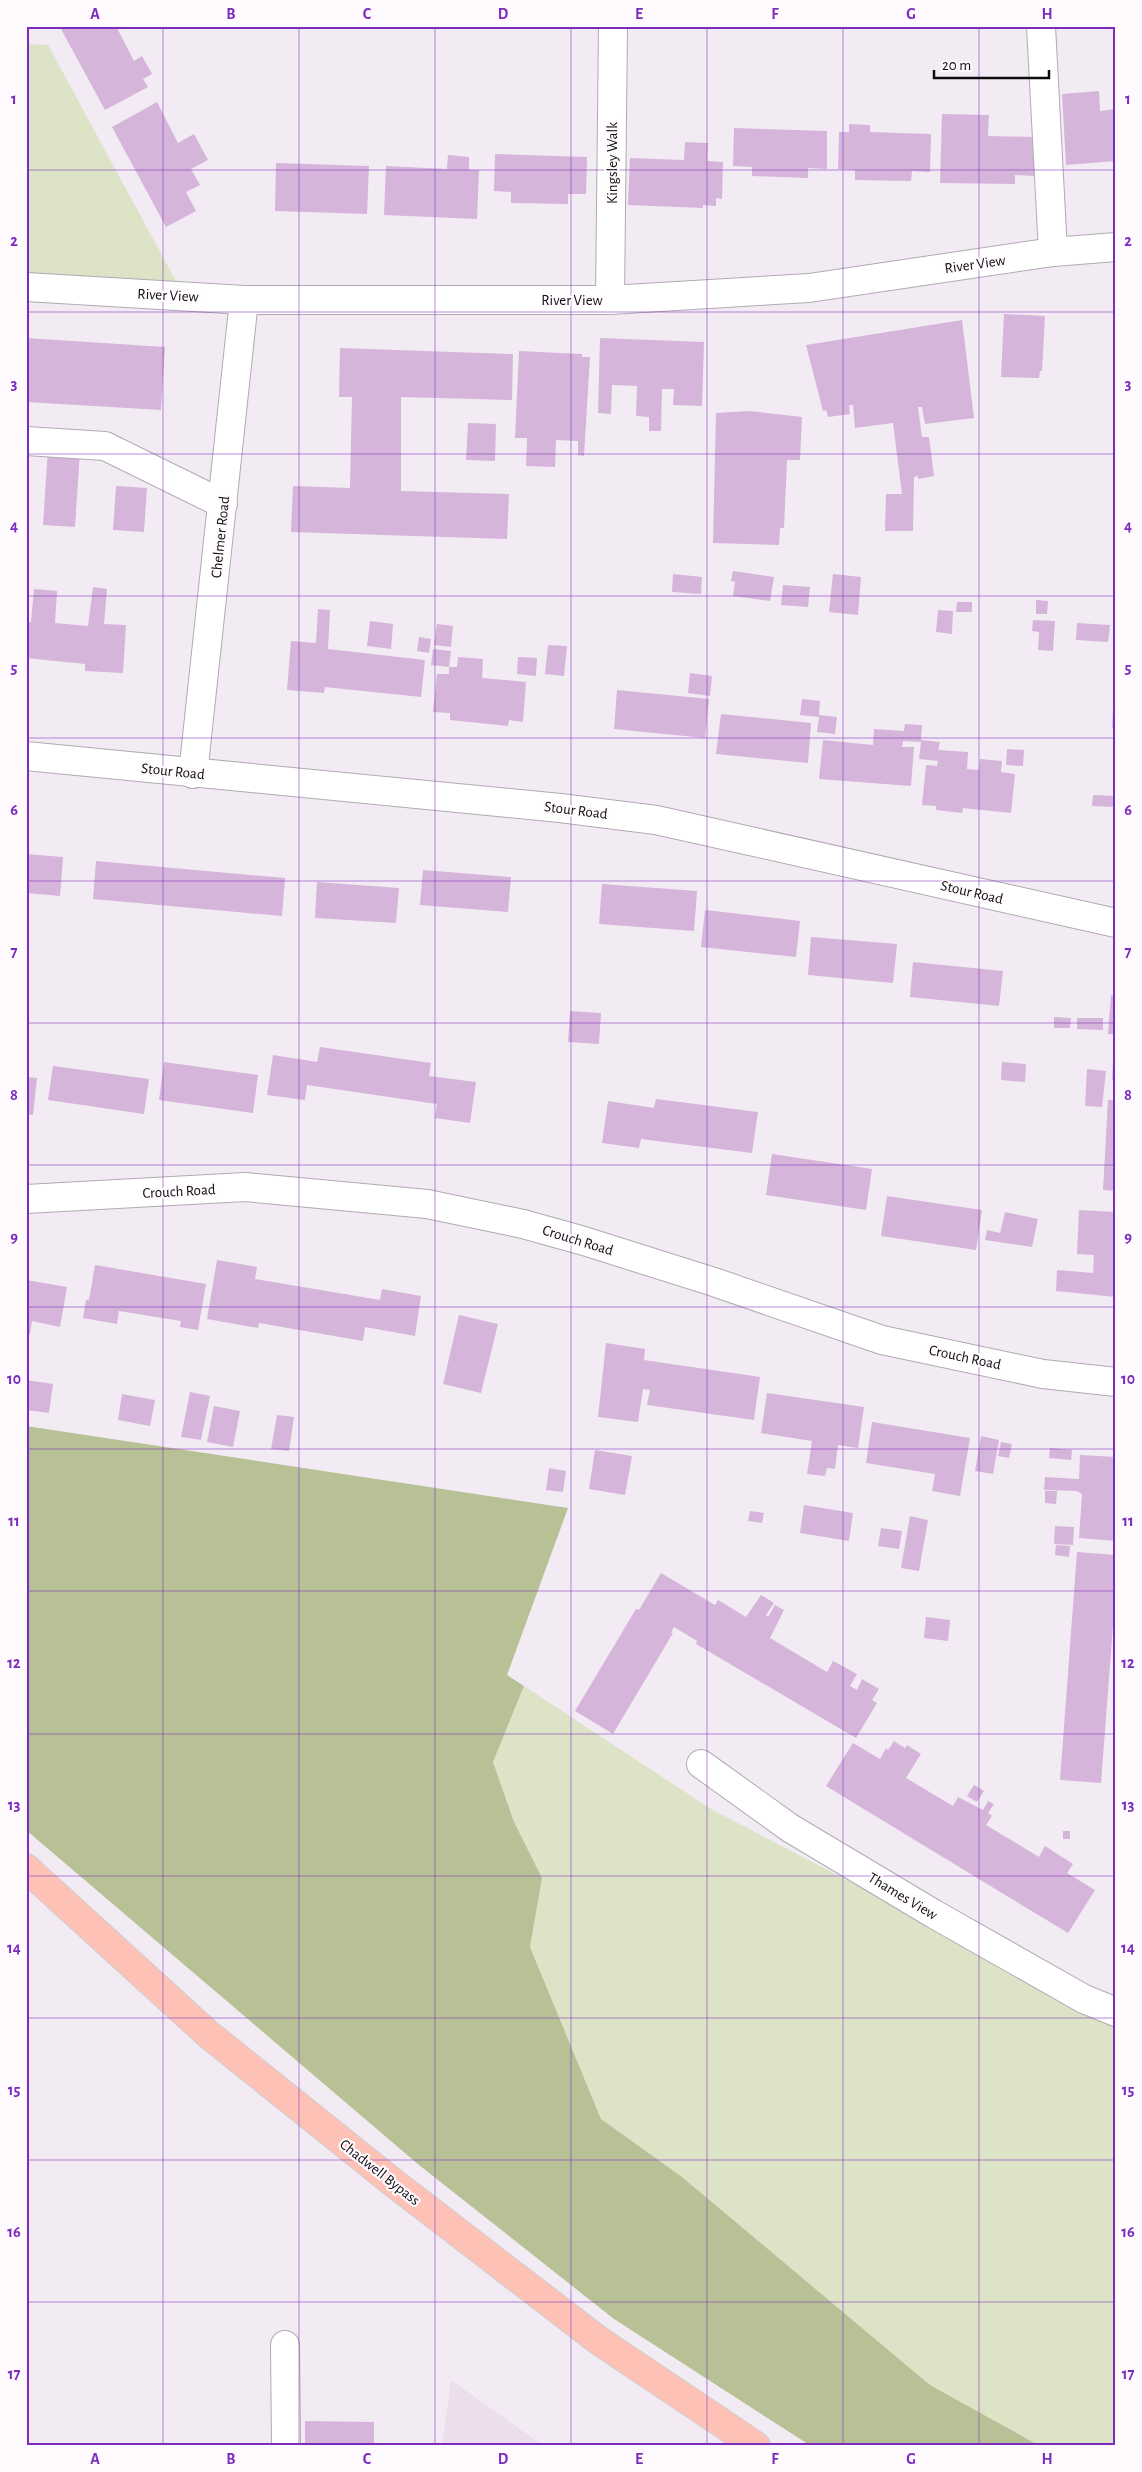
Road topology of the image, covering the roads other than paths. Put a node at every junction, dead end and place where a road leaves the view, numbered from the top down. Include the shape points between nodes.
1 (613, 26) edge
2 (1041, 26) edge
3 (1116, 246) edge
4 (1053, 252) junction
5 (26, 287) edge
6 (244, 300) junction
7 (610, 300) junction
8 (26, 441) edge
9 (224, 504) junction
10 (26, 756) edge
11 (193, 774) junction
12 (1116, 923) edge
13 (26, 1199) edge
14 (1116, 1382) edge
15 (700, 1764) dead end
16 (26, 1868) edge
17 (1116, 2012) edge
18 (285, 2345) dead end
19 (286, 2446) edge
20 (756, 2446) edge

1 - 7 street, Kingsley Walk
2 - 4 street
3 - 4 street, River View
4 - 7 street, River View via 809,288
5 - 6 street, River View
6 - 7 street, River View
6 - 9 street, Chelmer Road
8 - 9 street via 105,446
9 - 11 street, Chelmer Road
10 - 11 street, Stour Road
11 - 12 street, Stour Road via 656,820
13 - 14 street, Crouch Road via 245,1187 427,1204 523,1224 584,1241 882,1340 1043,1374
15 - 17 street, Thames View via 790,1828 934,1914 1076,1994
16 - 20 main road, Chadwell Bypass via 208,2034 395,2184 598,2340
18 - 19 street

